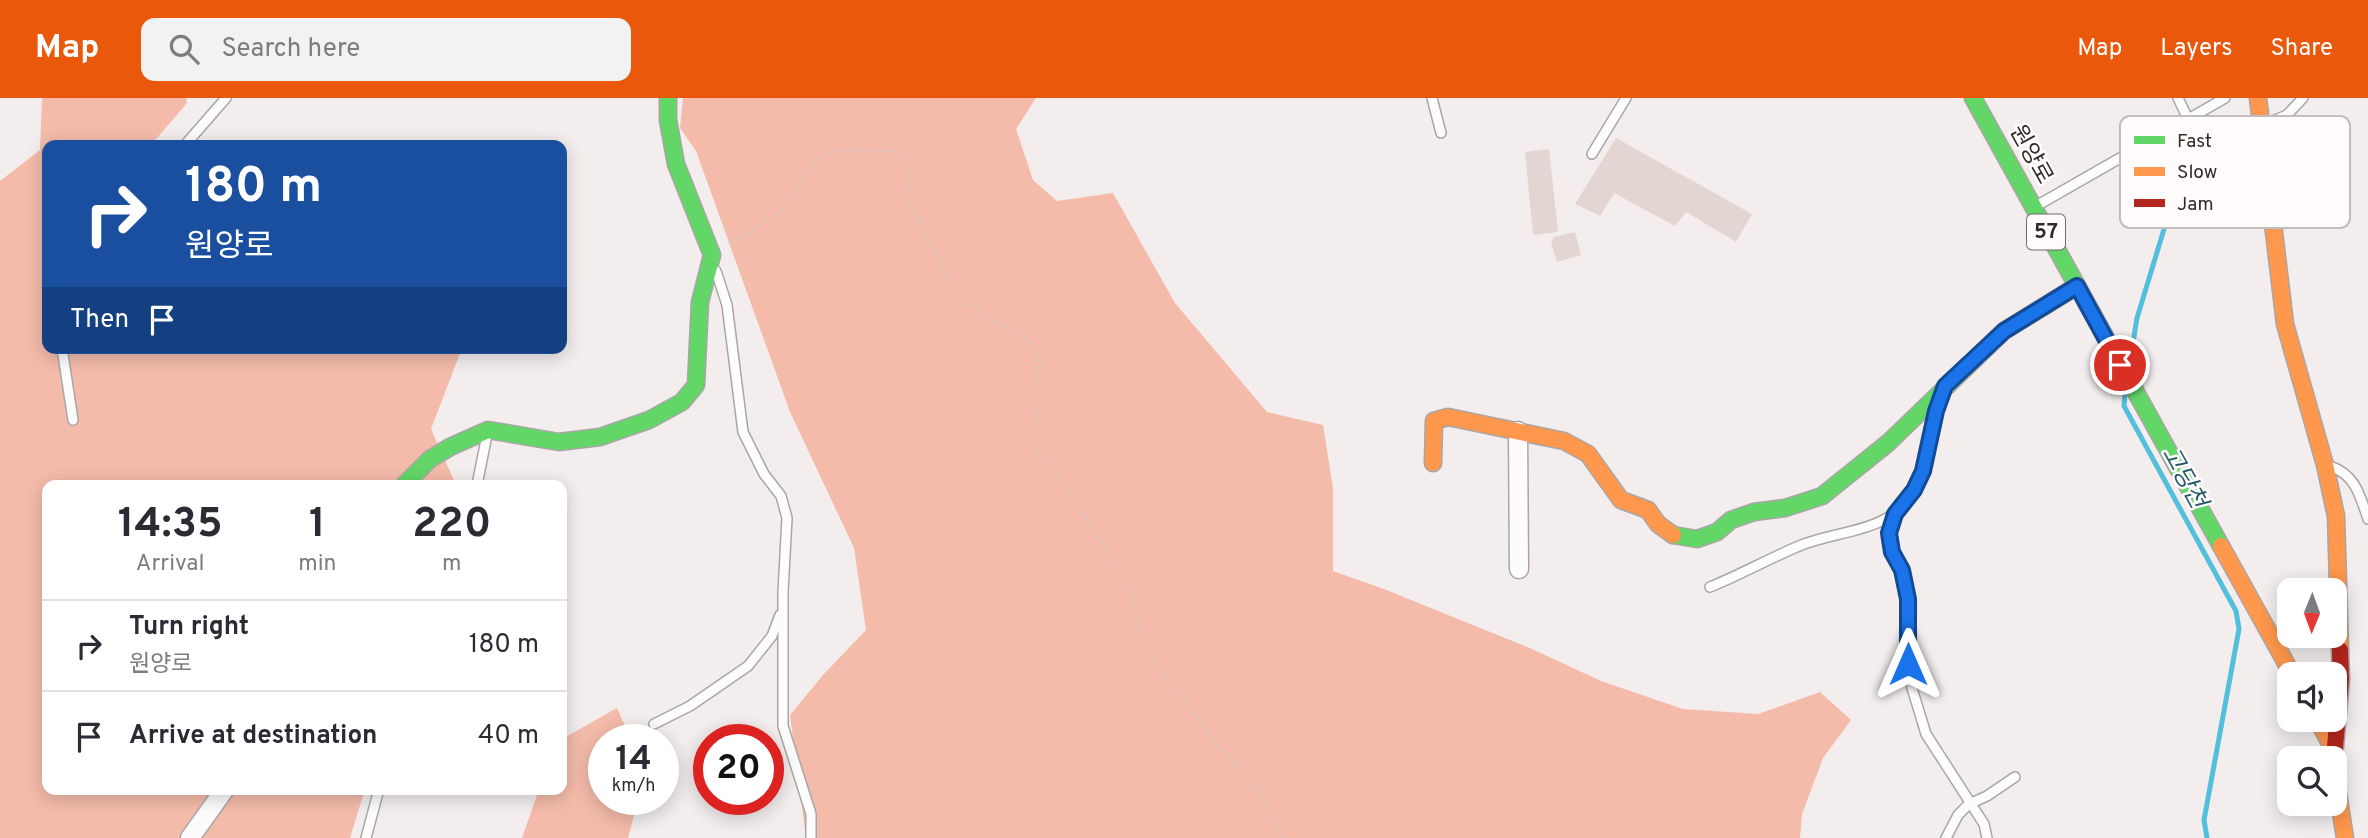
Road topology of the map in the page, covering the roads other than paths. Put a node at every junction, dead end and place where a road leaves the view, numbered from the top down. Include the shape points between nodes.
1 (226, 98) edge
2 (668, 98) edge
3 (1432, 98) edge
4 (1626, 98) edge
5 (1973, 98) edge
6 (2178, 98) edge
7 (2225, 98) edge
8 (2258, 98) edge
9 (2303, 98) edge
10 (2187, 116) edge
11 (2193, 116) edge
12 (2260, 116) edge
13 (2285, 116) edge
14 (1441, 133) dead end
15 (189, 140) edge
16 (1592, 155) dead end
17 (2120, 158) edge
18 (2033, 208) junction
19 (2273, 228) edge
20 (711, 253) junction
21 (2077, 286) junction
22 (63, 354) edge
23 (1945, 386) junction
24 (73, 420) dead end
25 (488, 430) junction
26 (1518, 430) junction
27 (1433, 463) dead end
28 (2325, 465) junction
29 (409, 480) edge
30 (478, 480) edge
31 (1895, 514) junction
32 (2368, 519) edge
33 (1519, 569) dead end
34 (1710, 587) dead end
35 (783, 606) junction
36 (2285, 662) edge
37 (654, 724) dead end
38 (2335, 746) edge
39 (2015, 777) dead end
40 (221, 795) edge
41 (377, 795) edge
42 (1969, 804) junction
43 (2342, 816) edge
44 (190, 838) edge
45 (366, 838) edge
46 (811, 838) edge
47 (1946, 838) edge
48 (1987, 838) edge
49 (2345, 838) edge

1 - 15 lane
2 - 20 street via 676,164
3 - 14 lane
4 - 16 lane
5 - 18 street, 원양로 / 57
6 - 10 lane
7 - 11 lane
8 - 12 street
9 - 13 lane
17 - 18 lane
18 - 21 street, 원양로 / 57
19 - 28 street via 2285,324
20 - 25 street via 700,302 696,385 682,402 649,420 600,437 559,442
20 - 35 lane via 727,305 743,432 781,496 787,518
21 - 23 street via 2004,331
21 - 36 street, 원양로 / 57
22 - 24 lane
23 - 26 street via 1888,443 1822,496 1754,512 1697,539 1674,536 1648,510 1621,500 1588,454 1564,441
23 - 31 lane via 1923,471
25 - 29 street via 430,459
25 - 30 lane
26 - 27 street via 1448,417 1434,421
26 - 33 street
28 - 32 lane via 2343,471 2355,483
28 - 38 street via 2336,516 2341,679
31 - 34 lane via 1871,526 1801,545
31 - 42 lane via 1889,533 1908,599 1912,688 1926,734
35 - 37 lane via 772,636 748,666 690,706
35 - 46 lane via 783,726 811,814
39 - 42 lane
40 - 44 street
41 - 45 lane
42 - 47 lane
42 - 48 lane via 1984,824
43 - 49 street

